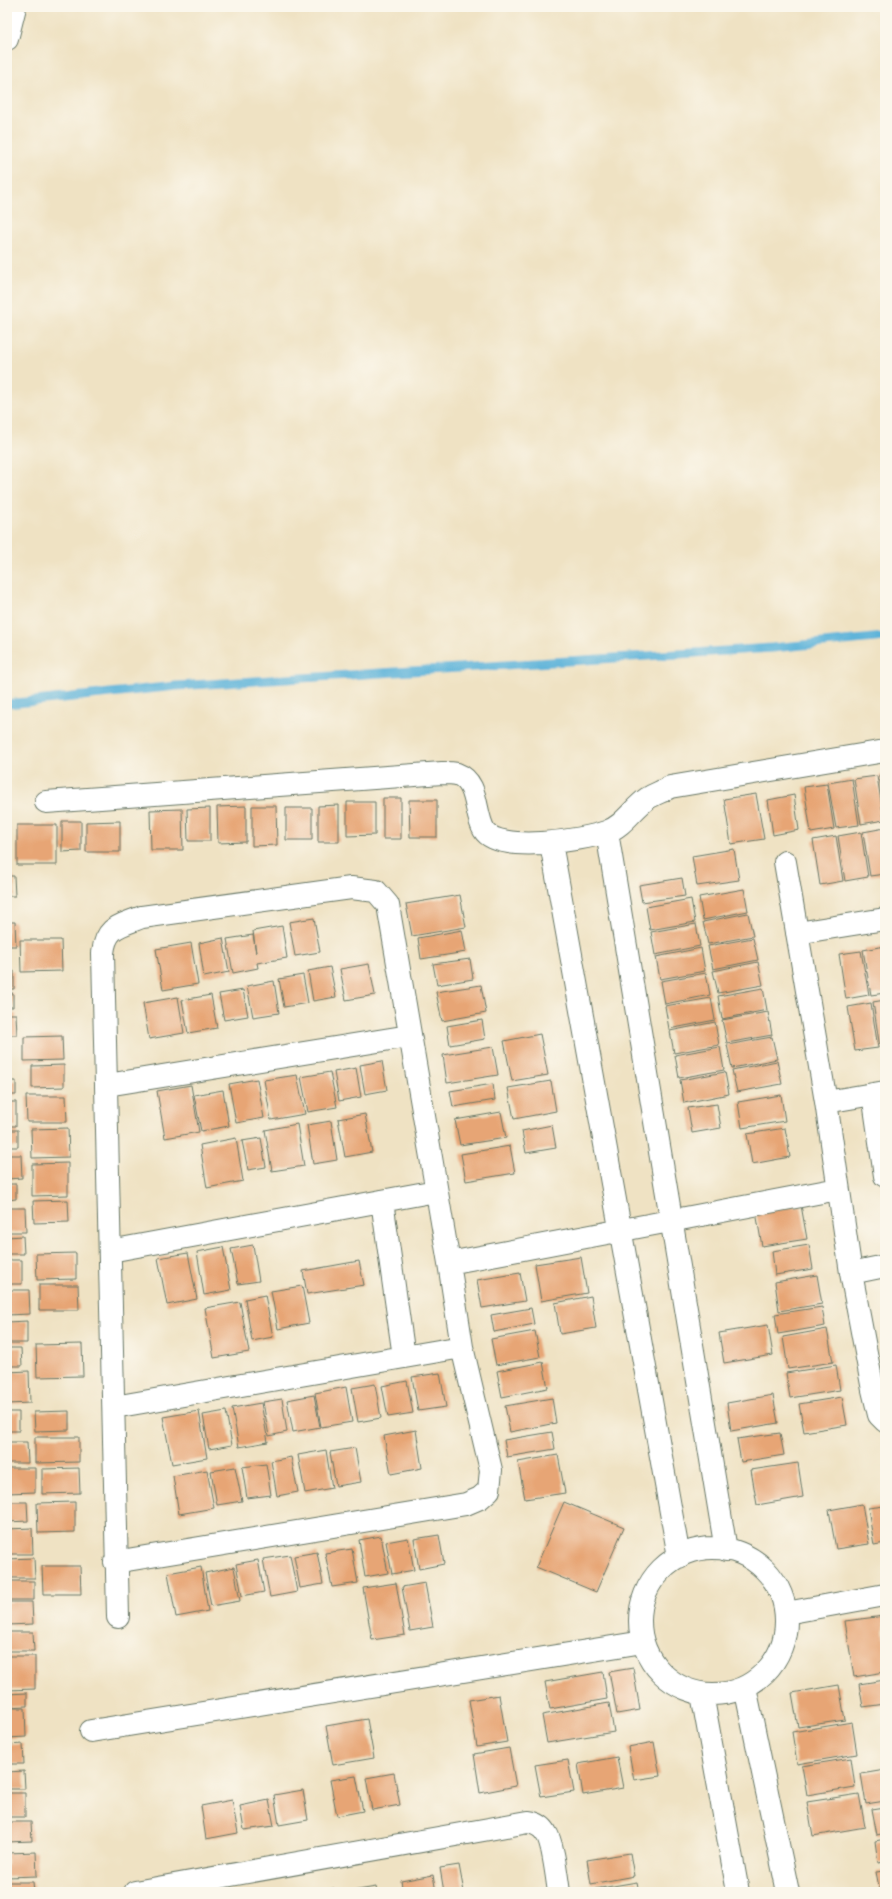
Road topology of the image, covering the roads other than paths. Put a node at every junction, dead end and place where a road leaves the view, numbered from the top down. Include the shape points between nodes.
1 (15, 7) edge
2 (7, 39) edge
3 (885, 751) edge
4 (46, 802) dead end
5 (607, 832) junction
6 (551, 843) junction
7 (785, 862) dead end
8 (885, 919) edge
9 (797, 933) junction
10 (409, 1036) junction
11 (107, 1085) junction
12 (879, 1093) edge
13 (826, 1102) junction
14 (885, 1176) edge
15 (838, 1189) junction
16 (436, 1191) junction
17 (382, 1201) junction
18 (672, 1220) junction
19 (620, 1229) junction
20 (110, 1251) junction
21 (449, 1263) junction
22 (885, 1266) edge
23 (851, 1273) junction
24 (462, 1347) junction
25 (404, 1357) junction
26 (114, 1406) junction
27 (885, 1421) edge
28 (726, 1550) junction
29 (679, 1556) junction
30 (115, 1562) junction
31 (885, 1595) edge
32 (786, 1613) junction
33 (118, 1618) dead end
34 (643, 1642) junction
35 (746, 1687) junction
36 (702, 1694) junction
37 (91, 1731) dead end
38 (135, 1892) edge
39 (559, 1892) edge
40 (738, 1892) edge
41 (788, 1892) edge

1 - 2 street
3 - 5 street via 670,787 649,798 625,821
4 - 6 street via 442,773 457,774 468,782 484,830 494,840
5 - 6 street
5 - 18 street
6 - 19 street
7 - 9 street
8 - 9 street
9 - 13 street
10 - 11 street
10 - 11 street via 388,905 376,891 351,888 142,917 111,930 104,940
10 - 16 street
11 - 20 street
12 - 13 street
12 - 14 street
13 - 15 street
15 - 18 street
15 - 23 street
16 - 17 street
16 - 21 street
17 - 20 street
17 - 25 street
18 - 19 street
18 - 28 street
19 - 21 street
19 - 29 street
20 - 26 street
21 - 24 street
22 - 23 street
23 - 27 street via 873,1390 879,1415
24 - 25 street
24 - 30 street via 491,1470 489,1490 480,1498 466,1504
25 - 26 street
26 - 30 street
28 - 29 street via 702,1549
28 - 32 street via 744,1555 760,1565 773,1578 782,1595
29 - 34 street via 663,1568 650,1584 642,1603 640,1622
30 - 33 street
31 - 32 street
32 - 35 street via 784,1642 770,1669
34 - 36 street via 652,1661 665,1676 683,1688
34 - 37 street
35 - 36 street via 724,1694
35 - 41 street
36 - 40 street
38 - 39 street via 528,1822 535,1823 549,1838

